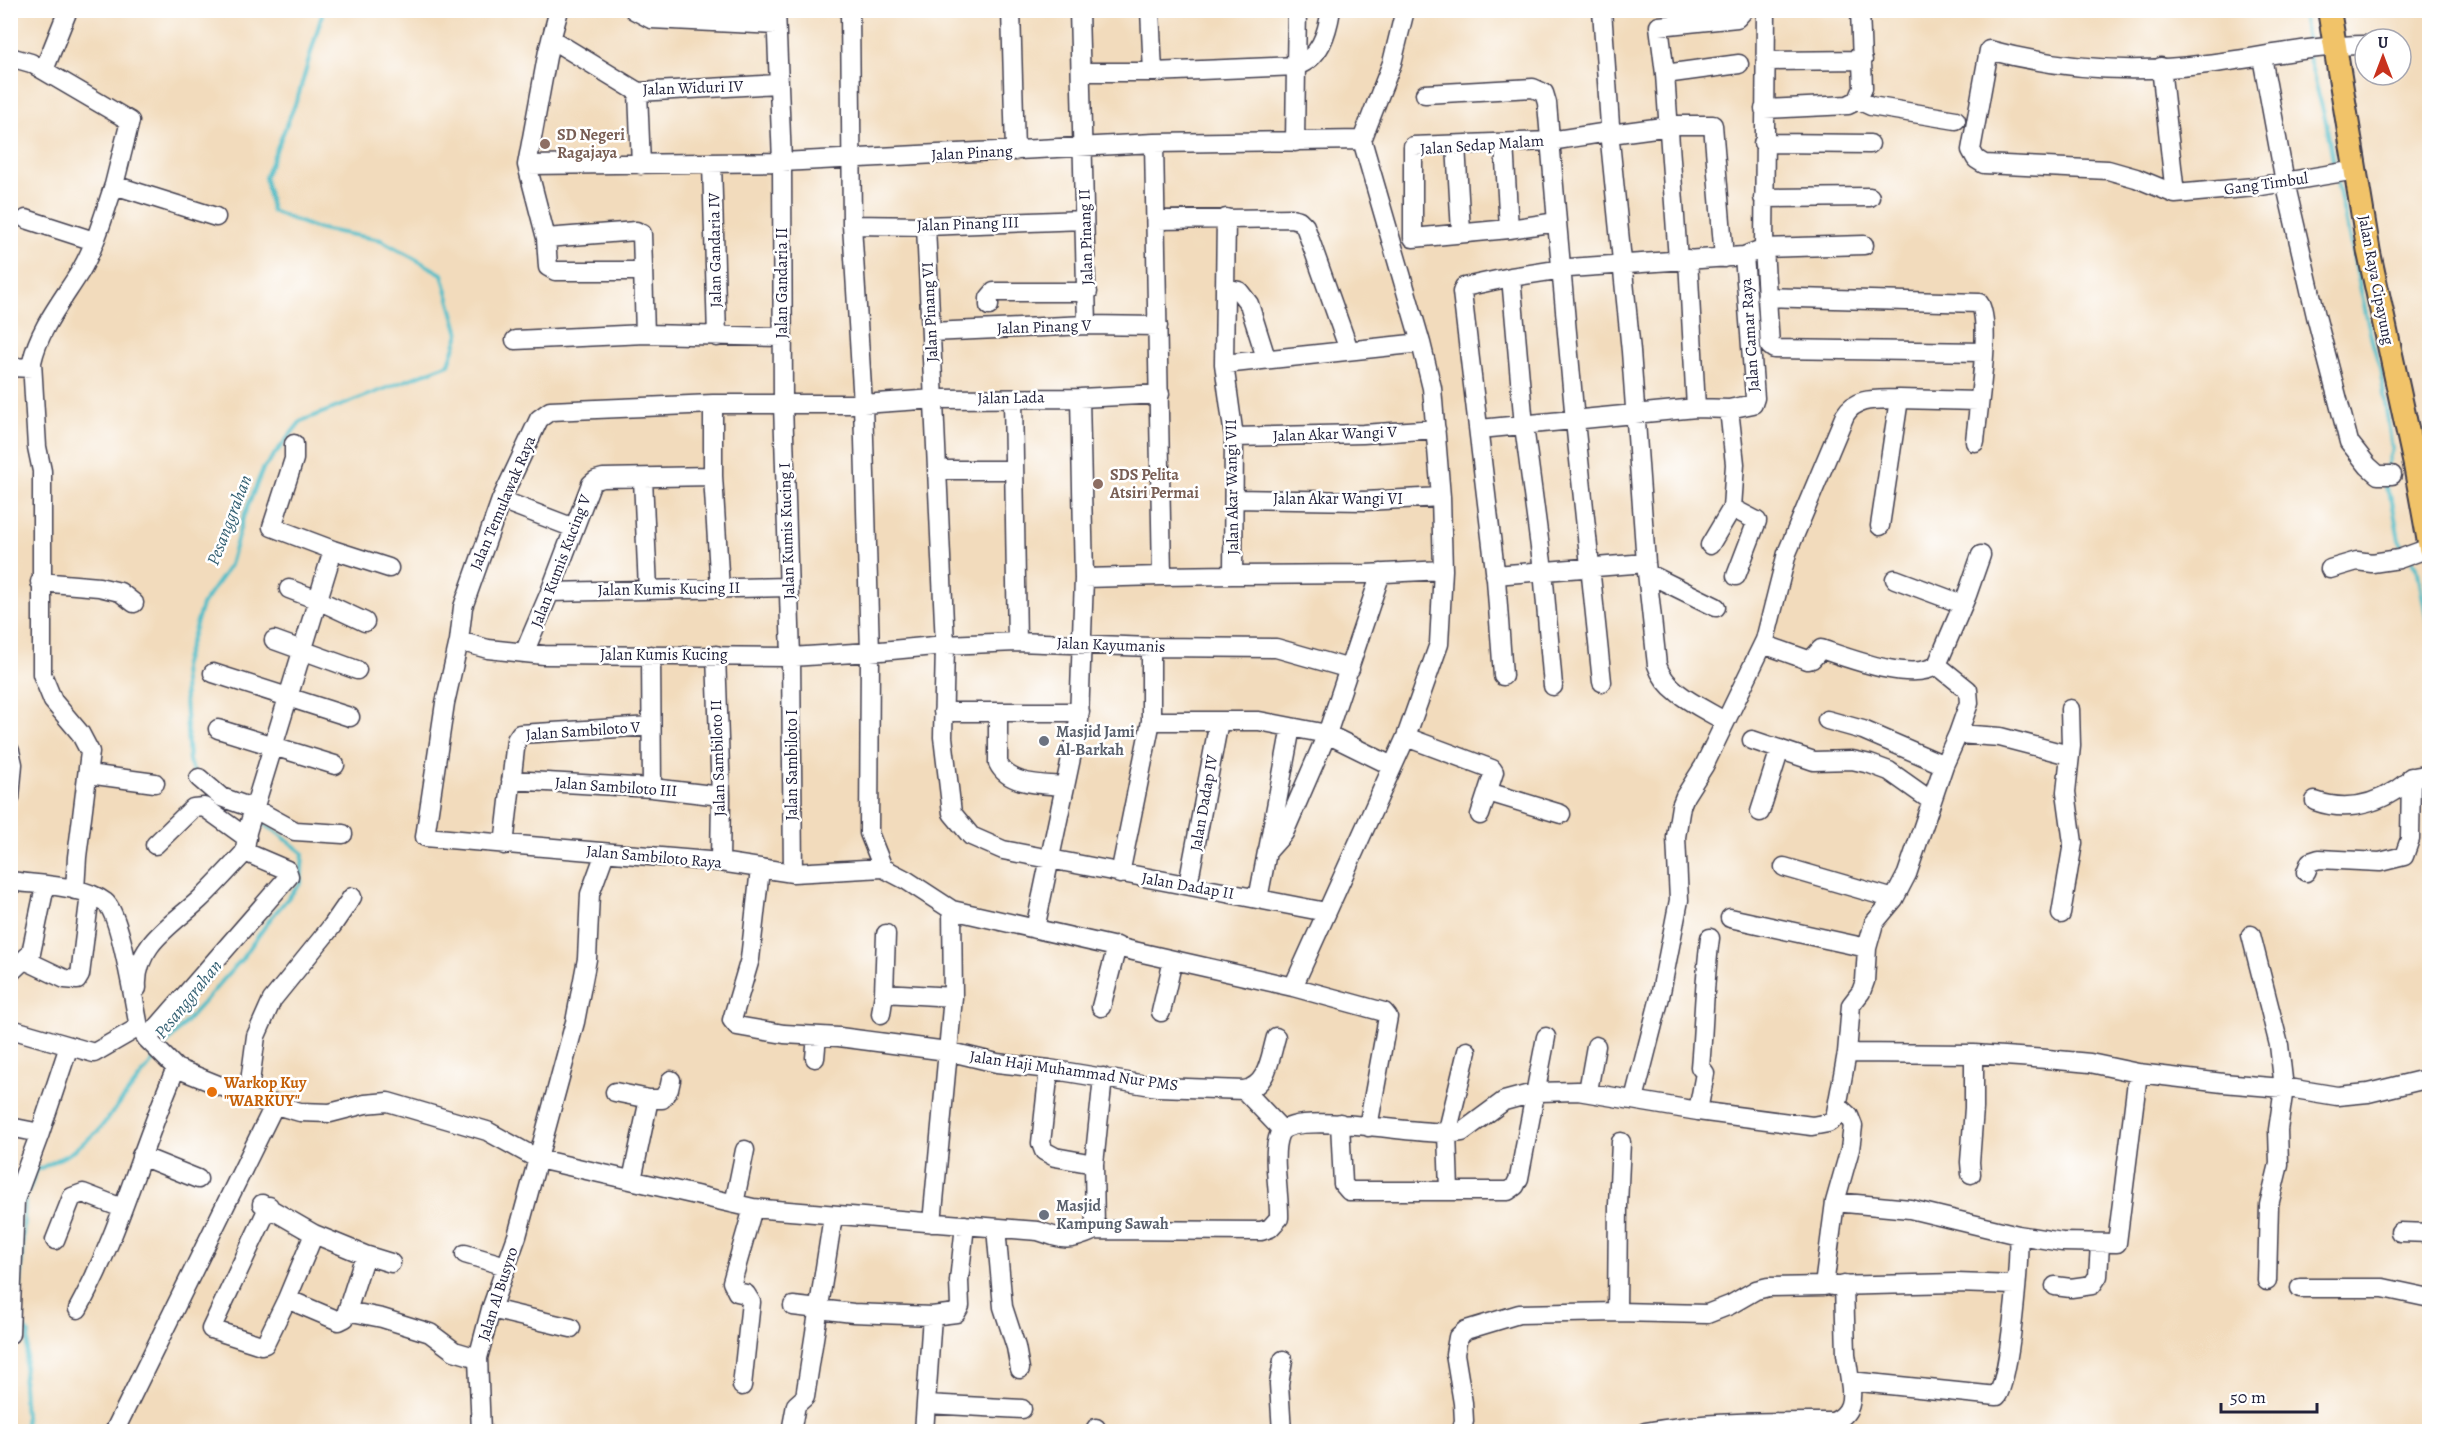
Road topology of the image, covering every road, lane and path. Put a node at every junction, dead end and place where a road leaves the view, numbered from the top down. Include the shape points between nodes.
1 (68, 10) edge
2 (559, 10) edge
3 (634, 10) edge
4 (850, 10) edge
5 (1011, 10) edge
6 (1079, 10) edge
7 (1150, 10) edge
8 (1298, 10) edge
9 (1331, 10) edge
10 (1405, 10) edge
11 (1602, 10) edge
12 (1744, 10) edge
13 (1774, 10) edge
14 (1860, 10) edge
15 (2329, 10) edge
16 (1766, 11) edge
17 (776, 18) edge
18 (1658, 18) edge
19 (551, 39) junction
20 (2336, 45) junction
21 (2353, 45) edge
22 (10, 57) edge
23 (2262, 57) junction
24 (1863, 60) junction
25 (1767, 61) junction
26 (1739, 64) dead end
27 (1296, 66) junction
28 (2161, 67) junction
29 (44, 70) junction
30 (1081, 72) junction
31 (1153, 72) junction
32 (1665, 74) junction
33 (778, 84) junction
34 (638, 92) junction
35 (1425, 94) dead end
36 (1857, 100) junction
37 (1764, 109) junction
38 (1956, 120) dead end
39 (1669, 127) junction
40 (1610, 133) junction
41 (1362, 140) junction
42 (1551, 141) junction
43 (1295, 142) junction
44 (1154, 143) junction
45 (1504, 143) junction
46 (1763, 143) junction
47 (1870, 144) dead end
48 (1456, 145) junction
49 (1084, 148) junction
50 (1015, 151) junction
51 (857, 160) junction
52 (782, 162) junction
53 (712, 163) junction
54 (527, 165) junction
55 (641, 165) junction
56 (2350, 171) junction
57 (2291, 180) junction
58 (114, 184) junction
59 (2175, 194) junction
60 (1870, 197) dead end
61 (1763, 198) junction
62 (216, 217) dead end
63 (1226, 218) junction
64 (26, 219) dead end
65 (1084, 220) junction
66 (1156, 220) junction
67 (1557, 222) junction
68 (852, 225) junction
69 (926, 226) junction
70 (1509, 229) junction
71 (1461, 232) junction
72 (546, 238) junction
73 (94, 241) junction
74 (1864, 245) dead end
75 (1764, 248) junction
76 (1744, 256) junction
77 (1724, 258) junction
78 (1683, 259) junction
79 (1623, 265) junction
80 (1562, 269) junction
81 (643, 271) junction
82 (1510, 276) junction
83 (1225, 288) junction
84 (1088, 292) junction
85 (1766, 297) junction
86 (989, 306) dead end
87 (1087, 325) junction
88 (1158, 326) junction
89 (930, 332) junction
90 (645, 334) junction
91 (717, 337) junction
92 (782, 338) junction
93 (515, 340) dead end
94 (1421, 343) junction
95 (1349, 350) junction
96 (1984, 352) junction
97 (1266, 358) junction
98 (1224, 364) junction
99 (10, 367) edge
100 (32, 368) junction
101 (1160, 394) junction
102 (1080, 398) junction
103 (934, 399) junction
104 (1012, 399) junction
105 (1899, 399) junction
106 (1978, 401) junction
107 (713, 404) junction
108 (783, 404) junction
109 (862, 404) junction
110 (1696, 408) junction
111 (1729, 409) junction
112 (1635, 413) junction
113 (1575, 421) junction
114 (1524, 426) junction
115 (1436, 429) junction
116 (1479, 429) junction
117 (1234, 437) junction
118 (1975, 442) dead end
119 (294, 444) dead end
120 (939, 470) junction
121 (1014, 470) junction
122 (2386, 475) dead end
123 (713, 476) junction
124 (643, 478) junction
125 (2425, 495) edge
126 (1441, 497) junction
127 (1234, 499) junction
128 (501, 500) junction
129 (1732, 508) junction
130 (1880, 526) dead end
131 (574, 528) junction
132 (1710, 545) dead end
133 (333, 550) junction
134 (2414, 553) edge
135 (1981, 555) dead end
136 (1592, 567) junction
137 (389, 568) dead end
138 (1647, 568) junction
139 (2330, 569) dead end
140 (1443, 570) junction
141 (1543, 570) junction
142 (1381, 573) junction
143 (1233, 575) junction
144 (1495, 575) junction
145 (1162, 576) junction
146 (1736, 576) dead end
147 (1084, 578) junction
148 (1895, 579) dead end
149 (40, 582) junction
150 (788, 587) junction
151 (289, 589) dead end
152 (648, 589) junction
153 (720, 589) junction
154 (550, 591) junction
155 (318, 600) junction
156 (134, 603) dead end
157 (1962, 604) junction
158 (1716, 607) dead end
159 (365, 622) dead end
160 (274, 640) dead end
161 (459, 640) junction
162 (1017, 642) junction
163 (1763, 644) junction
164 (945, 645) junction
165 (1081, 645) junction
166 (1151, 647) junction
167 (303, 650) junction
168 (870, 652) junction
169 (524, 653) junction
170 (651, 655) junction
171 (716, 655) junction
172 (791, 657) junction
173 (1937, 665) junction
174 (1350, 669) junction
175 (357, 670) dead end
176 (213, 673) dead end
177 (1503, 676) dead end
178 (1602, 682) dead end
179 (1553, 686) dead end
180 (290, 696) junction
181 (2070, 709) dead end
182 (1080, 711) junction
183 (944, 712) junction
184 (998, 712) junction
185 (350, 717) dead end
186 (1827, 720) dead end
187 (1151, 721) junction
188 (1219, 721) junction
189 (1724, 721) junction
190 (651, 726) junction
191 (1291, 727) junction
192 (218, 729) dead end
193 (1327, 734) junction
194 (1958, 734) junction
195 (1406, 737) junction
196 (1752, 740) dead end
197 (275, 746) junction
198 (1780, 749) junction
199 (10, 751) edge
200 (2069, 755) junction
201 (335, 765) dead end
202 (1944, 765) junction
203 (1392, 766) junction
204 (88, 774) junction
205 (2420, 776) edge
206 (199, 778) dead end
207 (511, 780) junction
208 (155, 783) dead end
209 (1064, 786) junction
210 (652, 788) junction
211 (1488, 792) junction
212 (721, 796) junction
213 (10, 798) edge
214 (1930, 800) junction
215 (2315, 801) dead end
216 (1760, 812) dead end
217 (1561, 814) dead end
218 (1480, 815) dead end
219 (249, 830) junction
220 (343, 834) dead end
221 (425, 837) joint
222 (155, 845) dead end
223 (504, 845) junction
224 (1267, 852) junction
225 (605, 853) junction
226 (1051, 859) junction
227 (720, 862) junction
228 (1784, 867) dead end
229 (883, 868) junction
230 (760, 869) junction
231 (2306, 872) dead end
232 (793, 873) junction
233 (1120, 874) junction
234 (10, 881) edge
235 (1188, 885) junction
236 (45, 886) junction
237 (82, 892) junction
238 (352, 897) dead end
239 (1258, 900) junction
240 (1894, 900) junction
241 (952, 910) junction
242 (1326, 912) junction
243 (2061, 914) dead end
244 (1730, 918) dead end
245 (1035, 929) junction
246 (886, 934) dead end
247 (2251, 935) dead end
248 (1710, 938) dead end
249 (1117, 946) junction
250 (1868, 948) junction
251 (25, 960) junction
252 (1173, 960) junction
253 (10, 974) edge
254 (1293, 987) junction
255 (884, 993) junction
256 (953, 997) junction
257 (1101, 1006) dead end
258 (1161, 1012) dead end
259 (881, 1014) dead end
260 (11, 1029) edge
261 (817, 1036) junction
262 (1276, 1037) dead end
263 (1546, 1037) dead end
264 (69, 1046) junction
265 (156, 1046) junction
266 (1596, 1047) dead end
267 (947, 1051) junction
268 (1467, 1051) dead end
269 (1847, 1053) junction
270 (1974, 1054) junction
271 (815, 1058) dead end
272 (1049, 1069) junction
273 (2138, 1073) junction
274 (1103, 1077) junction
275 (2430, 1078) edge
276 (671, 1080) dead end
277 (2284, 1088) junction
278 (1244, 1090) junction
279 (1588, 1091) junction
280 (615, 1092) dead end
281 (1537, 1092) junction
282 (248, 1097) junction
283 (649, 1099) junction
284 (1634, 1099) junction
285 (275, 1104) junction
286 (1839, 1107) junction
287 (1698, 1112) junction
288 (1340, 1123) junction
289 (10, 1127) edge
290 (1368, 1127) junction
291 (1282, 1130) junction
292 (40, 1133) junction
293 (1447, 1134) junction
294 (1621, 1143) dead end
295 (745, 1150) dead end
296 (141, 1156) junction
297 (538, 1159) junction
298 (1094, 1164) junction
299 (1971, 1173) dead end
300 (198, 1179) dead end
301 (632, 1180) junction
302 (1449, 1191) junction
303 (1835, 1202) junction
304 (734, 1204) junction
305 (123, 1208) junction
306 (753, 1208) junction
307 (832, 1216) junction
308 (932, 1223) junction
309 (965, 1225) junction
310 (996, 1228) junction
311 (1095, 1230) junction
312 (2400, 1232) dead end
313 (2430, 1233) edge
314 (314, 1234) junction
315 (2018, 1235) junction
316 (55, 1240) dead end
317 (2100, 1245) junction
318 (465, 1254) dead end
319 (365, 1256) junction
320 (392, 1263) dead end
321 (506, 1266) junction
322 (2267, 1281) dead end
323 (2015, 1285) junction
324 (1824, 1286) junction
325 (1844, 1286) junction
326 (2055, 1286) dead end
327 (2300, 1288) dead end
328 (2430, 1298) edge
329 (287, 1299) junction
330 (793, 1306) dead end
331 (491, 1309) junction
332 (78, 1310) dead end
333 (818, 1310) junction
334 (347, 1311) junction
335 (1617, 1312) junction
336 (932, 1316) junction
337 (571, 1328) dead end
338 (10, 1334) edge
339 (477, 1358) junction
340 (1283, 1360) dead end
341 (1020, 1369) dead end
342 (1850, 1381) junction
343 (742, 1386) dead end
344 (926, 1404) junction
345 (1022, 1409) dead end
346 (114, 1431) edge
347 (482, 1431) edge
348 (791, 1431) edge
349 (924, 1431) edge
350 (1282, 1431) edge
351 (1461, 1431) edge
352 (1646, 1431) edge

1 - 29 street
2 - 19 street
3 - 17 street via 651,19
4 - 51 street
5 - 50 street
6 - 30 street, Jalan Pinang II
7 - 31 street
8 - 27 street
9 - 27 street via 1317,54
10 - 41 street via 1392,63
11 - 40 street
12 - 18 street via 1737,18
13 - 16 street
14 - 24 street
15 - 20 main road, Jalan Raya Cipayung
16 - 25 street
17 - 33 street, Jalan Gandaria II
18 - 32 street
19 - 34 street, Jalan Widuri IV
19 - 54 street
20 - 21 street
20 - 23 street
20 - 56 main road, Jalan Raya Cipayung
22 - 29 street
23 - 28 street
23 - 57 street
24 - 25 street
24 - 36 street via 1863,88
25 - 37 street
26 - 32 street
27 - 31 street
27 - 43 street
28 - 59 street
28 - 59 street via 2059,66 1989,50 1971,150 1984,164 2108,170
29 - 58 street via 130,121
30 - 31 street
30 - 49 street, Jalan Pinang II
32 - 39 street
33 - 34 street, Jalan Widuri IV
33 - 52 street, Jalan Gandaria II
34 - 55 street
35 - 42 street via 1533,88 1544,93
36 - 37 street via 1848,105
36 - 38 street via 1871,106
37 - 46 street
39 - 40 street, Jalan Sedap Malam
39 - 77 street, Jalan Sedap Malam via 1714,127
39 - 78 street
40 - 42 street, Jalan Sedap Malam
40 - 79 street
41 - 43 street
41 - 94 street
42 - 45 street, Jalan Sedap Malam
42 - 67 street
43 - 44 street
44 - 49 street
44 - 66 street
45 - 48 street, Jalan Sedap Malam
45 - 70 street
46 - 47 street
46 - 61 street
48 - 71 street
48 - 71 street, Jalan Sedap Malam via 1413,146 1413,238
49 - 50 street, Jalan Pinang
49 - 65 street, Jalan Pinang II
50 - 51 street, Jalan Pinang
51 - 52 street, Jalan Pinang
51 - 68 street
52 - 53 street, Jalan Pinang
52 - 92 street, Jalan Gandaria II
53 - 55 street, Jalan Pinang
53 - 91 street, Jalan Gandaria IV
54 - 55 street, Jalan Pinang
54 - 72 street
56 - 57 street, Gang Timbul
56 - 125 main road, Jalan Raya Cipayung
57 - 59 street, Gang Timbul
57 - 122 street via 2316,316 2349,442 2368,466
58 - 62 street
58 - 73 street
60 - 61 street
61 - 75 street
63 - 66 street
63 - 83 street, Jalan Akar Wangi VII
63 - 95 street via 1291,218 1305,226
64 - 73 street
65 - 69 street, Jalan Pinang III
65 - 84 street, Jalan Pinang II
66 - 88 street
67 - 70 street
67 - 80 street
68 - 69 street, Jalan Pinang III
68 - 109 street
69 - 89 street, Jalan Pinang VI
70 - 71 street
72 - 81 street via 548,267 555,271
72 - 81 street via 639,232
73 - 100 street via 81,270 52,314 34,351
74 - 75 street
75 - 76 street, Jalan Camar Raya
75 - 85 street
76 - 77 street, Jalan Camar Raya
76 - 111 street, Jalan Camar Raya via 1755,398 1753,404
77 - 78 street, Jalan Camar Raya
78 - 79 street, Jalan Camar Raya
78 - 110 street
79 - 80 street, Jalan Camar Raya
79 - 112 street
80 - 82 street, Jalan Camar Raya
80 - 113 street
81 - 90 street
82 - 114 street
82 - 116 street, Jalan Camar Raya via 1472,284 1462,292
83 - 97 street via 1239,291 1249,304
83 - 98 street, Jalan Akar Wangi VII
84 - 86 street via 994,292
84 - 87 street, Jalan Pinang II
85 - 96 street via 1979,303 1983,309
85 - 96 street via 1768,341 1774,349
87 - 88 street, Jalan Pinang V
87 - 89 street, Jalan Pinang V
88 - 101 street
89 - 103 street, Jalan Pinang VI
90 - 91 street
90 - 93 street
91 - 92 street
92 - 108 street, Jalan Gandaria II
94 - 95 street
94 - 115 street
95 - 97 street
96 - 106 street
97 - 98 street
98 - 117 street, Jalan Akar Wangi VII
99 - 100 street
100 - 149 street via 42,471
101 - 102 street, Jalan Lada
101 - 145 street
102 - 104 street, Jalan Lada
102 - 147 street
103 - 104 street, Jalan Lada
103 - 109 street, Jalan Lada
103 - 120 street, Jalan Pinang VI
104 - 121 street
105 - 106 street
105 - 130 street
105 - 163 street via 1857,402 1845,415 1787,553
106 - 118 street
107 - 108 street, Jalan Temulawak Raya
107 - 123 street
107 - 128 street, Jalan Temulawak Raya via 543,414
108 - 109 street, Jalan Temulawak Raya
108 - 150 street, Jalan Kumis Kucing I
109 - 168 street
110 - 111 street, Jalan Camar Raya
110 - 112 street, Jalan Camar Raya
111 - 129 street via 1735,464
112 - 113 street, Jalan Camar Raya
112 - 138 street
113 - 114 street, Jalan Camar Raya
113 - 136 street
114 - 116 street, Jalan Camar Raya
114 - 141 street
115 - 117 street, Jalan Akar Wangi V
115 - 126 street
116 - 144 street
117 - 127 street, Jalan Akar Wangi VII
119 - 133 street via 294,459 272,527
120 - 121 street
120 - 164 street, Jalan Pinang VI
121 - 162 street
123 - 124 street, Jalan Kumis Kucing V
123 - 153 street
124 - 131 street, Jalan Kumis Kucing V via 596,480
124 - 152 street
125 - 134 main road, Jalan Raya Cipayung
126 - 127 street, Jalan Akar Wangi VI via 1365,501
126 - 140 street
127 - 143 street, Jalan Akar Wangi VII
128 - 131 street
128 - 161 street, Jalan Temulawak Raya via 463,608
129 - 132 street
129 - 146 street via 1757,521
131 - 154 street, Jalan Kumis Kucing V
133 - 137 street
133 - 155 street
134 - 139 street
135 - 157 street
136 - 138 street
136 - 141 street
136 - 178 street
138 - 158 street
138 - 189 street via 1659,672 1672,688
140 - 142 street, Jalan Akar Wangi VII
140 - 195 street via 1439,644
141 - 144 street
141 - 179 street
142 - 143 street, Jalan Akar Wangi VII
142 - 174 street
143 - 145 street, Jalan Akar Wangi VII
144 - 177 street
145 - 147 street, Jalan Akar Wangi VII
147 - 165 street
148 - 157 street
149 - 156 street via 99,587 120,592
149 - 204 street via 42,674 53,701 80,733 90,752
150 - 153 street, Jalan Kumis Kucing II
150 - 172 street, Jalan Kumis Kucing I
151 - 155 street
152 - 153 street, Jalan Kumis Kucing II
152 - 154 street, Jalan Kumis Kucing II
154 - 169 street, Jalan Kumis Kucing V
155 - 159 street
155 - 167 street
157 - 173 street
160 - 167 street
161 - 169 street, Jalan Kumis Kucing via 488,649
161 - 221 street, Jalan Temulawak Raya via 445,703
162 - 164 street, Jalan Kayumanis
162 - 165 street, Jalan Kayumanis
163 - 173 street via 1808,660 1821,649 1909,673 1931,670
163 - 189 street
164 - 168 street, Jalan Kayumanis
164 - 183 street, Jalan Dadap II
165 - 166 street, Jalan Kayumanis
165 - 182 street
166 - 174 street, Jalan Kayumanis via 1276,648
166 - 187 street
167 - 175 street
167 - 180 street
168 - 172 street, Jalan Kumis Kucing
168 - 229 street via 869,833
169 - 170 street, Jalan Kumis Kucing
170 - 171 street, Jalan Kumis Kucing
170 - 190 street
171 - 172 street, Jalan Kumis Kucing
171 - 212 street, Jalan Sambiloto II
172 - 232 street, Jalan Sambiloto I
173 - 194 street via 1968,690 1969,703
174 - 193 street
176 - 180 street
180 - 185 street
180 - 197 street
181 - 200 street
182 - 184 street
182 - 209 street
183 - 184 street
183 - 226 street, Jalan Dadap II via 952,813 971,836 1003,850
184 - 209 street via 1001,769 1020,781
186 - 202 street via 1863,730
187 - 188 street
187 - 233 street
188 - 191 street via 1259,721
188 - 235 street, Jalan Dadap IV
189 - 284 street via 1681,806 1676,837 1679,900
190 - 207 street, Jalan Sambiloto V via 520,734
190 - 210 street
191 - 193 street
191 - 224 street
192 - 197 street
193 - 203 street
193 - 224 street via 1284,833
194 - 200 street via 2000,737
194 - 202 street
195 - 203 street
195 - 211 street via 1489,767 1494,772
196 - 198 street
197 - 201 street
197 - 219 street
198 - 214 street via 1814,761 1852,759 1870,764 1889,771
198 - 216 street
199 - 213 street
200 - 243 street via 2066,792 2073,843
202 - 214 street
203 - 242 street
204 - 208 street
204 - 237 street via 77,857
205 - 215 street via 2387,795 2357,805 2339,807
205 - 231 street via 2404,856 2380,862 2319,859 2310,862
206 - 219 street
207 - 210 street, Jalan Sambiloto III
207 - 223 street, Jalan Sambiloto V
209 - 226 street
210 - 212 street, Jalan Sambiloto III
211 - 217 street
211 - 218 street
212 - 227 street, Jalan Sambiloto II
214 - 240 street via 1907,874
219 - 220 street
219 - 222 street via 198,807
219 - 265 street via 200,898 155,938 138,965 140,1012
219 - 265 street via 290,876
221 - 223 street, Jalan Sambiloto Raya
223 - 225 street, Jalan Sambiloto Raya
224 - 239 street
225 - 227 street, Jalan Sambiloto Raya
225 - 297 street, Jalan Al Busyro via 590,894 587,959 575,1022
226 - 233 street, Jalan Dadap II
226 - 245 street
227 - 230 street, Jalan Sambiloto Raya
228 - 240 street
229 - 232 street, Jalan Sambiloto Raya
229 - 241 street
230 - 232 street, Jalan Sambiloto Raya
230 - 261 street, Jalan Haji Muhammad Nur PMS via 750,959 733,1023 784,1034
233 - 235 street, Jalan Dadap II
234 - 236 street
235 - 239 street, Jalan Dadap II
236 - 237 street
236 - 251 street via 33,945
237 - 251 street via 77,980 65,979
237 - 265 street via 105,901 113,909
238 - 282 street via 272,1000 256,1036
239 - 242 street, Jalan Dadap II
240 - 250 street via 1874,923
241 - 245 street
241 - 256 street
242 - 254 street
244 - 250 street
245 - 249 street
246 - 255 street
247 - 277 street via 2279,1045
248 - 287 street via 1704,982 1701,1067 1705,1073
249 - 252 street
249 - 257 street
250 - 269 street via 1865,981 1851,1005
251 - 253 street
252 - 254 street
252 - 258 street
254 - 290 street via 1384,1012 1388,1017
255 - 256 street
255 - 259 street
256 - 267 street
260 - 264 street
261 - 267 street, Jalan Haji Muhammad Nur PMS
261 - 271 street
262 - 278 street via 1260,1081
263 - 281 street
264 - 265 street via 94,1053
264 - 292 street
265 - 282 street
265 - 296 street
266 - 279 street
267 - 272 street, Jalan Haji Muhammad Nur PMS via 997,1063
267 - 308 street
268 - 293 street
269 - 270 street
269 - 286 street
270 - 273 street via 2090,1063
270 - 299 street
272 - 274 street, Jalan Haji Muhammad Nur PMS
272 - 298 street via 1041,1143 1044,1151 1055,1157
273 - 277 street
273 - 317 street via 2119,1239 2113,1245
274 - 278 street, Jalan Haji Muhammad Nur PMS via 1158,1087
274 - 298 street
275 - 277 street via 2337,1096
276 - 283 street via 662,1099
277 - 322 street via 2278,1130 2279,1164 2269,1205
278 - 291 street
279 - 281 street
279 - 284 street
280 - 283 street
281 - 293 street via 1504,1101 1462,1132
281 - 302 street via 1515,1186 1508,1191
282 - 285 street
283 - 301 street
284 - 287 street
285 - 297 street via 300,1112 330,1113 388,1102 487,1131
285 - 346 street
286 - 287 street via 1828,1123 1812,1125
286 - 303 street via 1850,1116 1853,1126
288 - 290 street
288 - 291 street via 1298,1124
288 - 302 street via 1343,1184 1349,1191
289 - 292 street
290 - 293 street
291 - 311 street via 1277,1145 1279,1218 1270,1228
292 - 338 street via 14,1207
293 - 302 street
294 - 335 street
295 - 304 street
296 - 300 street
296 - 305 street
297 - 301 street
297 - 321 street, Jalan Al Busyro
298 - 311 street
301 - 304 street
303 - 315 street via 1910,1209
303 - 324 street
304 - 306 street
305 - 316 street via 76,1194
305 - 332 street
306 - 307 street
306 - 343 street via 732,1282 736,1292 746,1294 751,1302
307 - 308 street
307 - 333 street
308 - 309 street
309 - 310 street
309 - 336 street via 960,1306 956,1313
310 - 311 street via 1038,1231 1062,1240 1075,1240
310 - 341 street via 1003,1307
312 - 313 street
314 - 319 street
314 - 329 street
314 - 329 street via 265,1205 211,1329 265,1344
315 - 317 street
315 - 323 street
317 - 326 street via 2098,1276 2092,1285
318 - 321 street
319 - 320 street
319 - 334 street
321 - 331 street, Jalan Al Busyro
323 - 325 street
323 - 342 street via 2004,1380 1997,1396
324 - 325 street
324 - 335 street via 1768,1287 1707,1314
325 - 342 street
327 - 328 street via 2382,1288
329 - 334 street via 339,1321
330 - 333 street
331 - 337 street
331 - 339 street, Jalan Al Busyro
333 - 336 street
333 - 348 street via 805,1397 796,1405
334 - 339 street via 430,1333 454,1351
335 - 351 street via 1519,1314 1466,1330 1458,1338 1455,1354 1463,1403
336 - 344 street
339 - 347 street, Jalan Al Busyro
340 - 350 street via 1279,1384
342 - 352 street via 1851,1405 1833,1422 1713,1424
344 - 345 street
344 - 349 street

